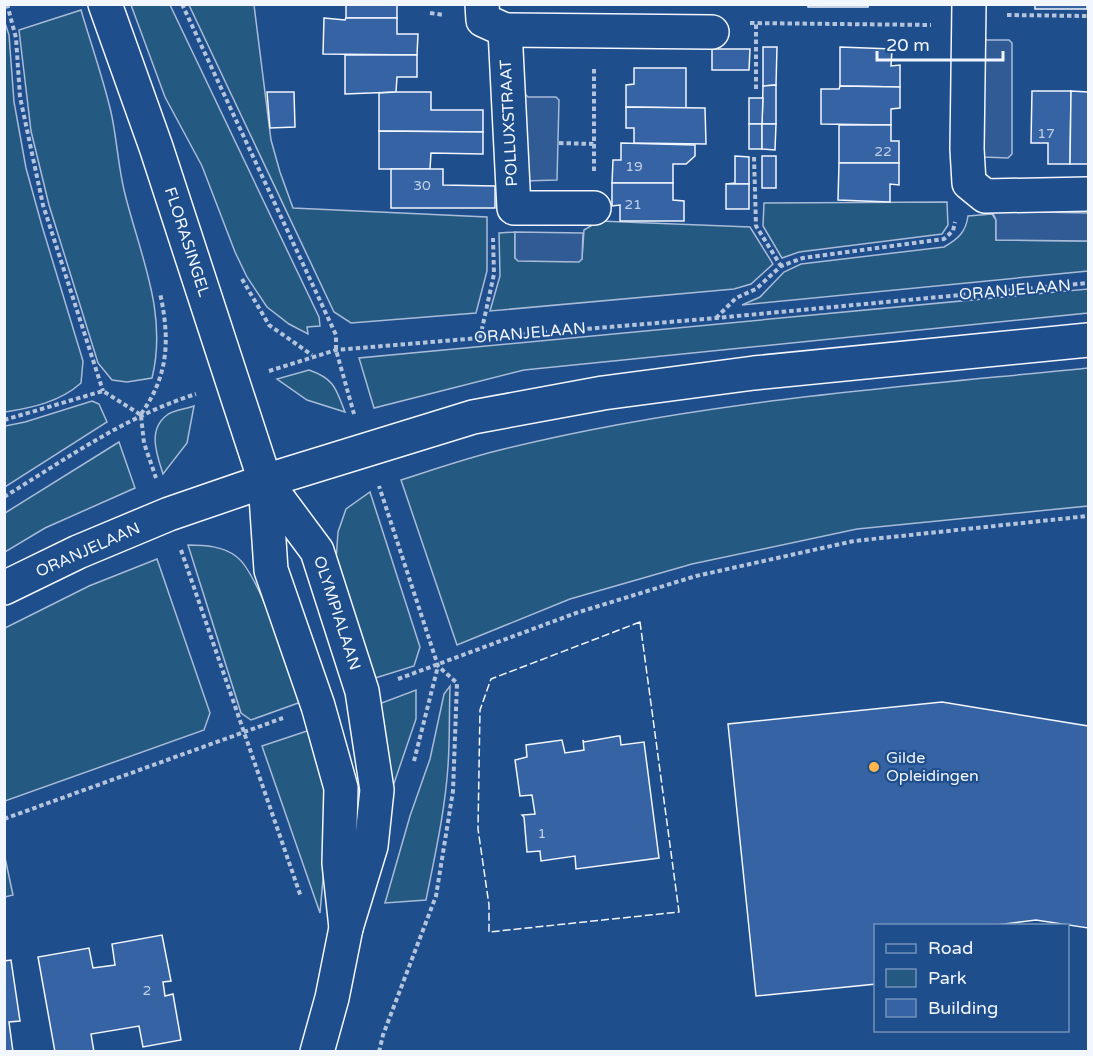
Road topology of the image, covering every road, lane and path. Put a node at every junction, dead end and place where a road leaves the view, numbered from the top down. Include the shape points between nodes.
1 (8, 4) edge
2 (105, 4) edge
3 (182, 4) edge
4 (482, 4) edge
5 (983, 10) edge
6 (1089, 16) edge
7 (756, 23) junction
8 (937, 25) dead end
9 (505, 30) junction
10 (594, 31) junction
11 (712, 32) joint
12 (756, 89) dead end
13 (559, 143) dead end
14 (594, 144) junction
15 (754, 157) dead end
16 (969, 183) junction
17 (1089, 194) edge
18 (514, 208) junction
19 (594, 208) joint
20 (780, 266) junction
21 (1089, 284) edge
22 (159, 286) dead end
23 (716, 318) junction
24 (480, 338) junction
25 (1089, 340) edge
26 (336, 350) junction
27 (233, 383) junction
28 (103, 391) junction
29 (141, 415) junction
30 (4, 420) edge
31 (366, 449) junction
32 (265, 481) junction
33 (4, 497) edge
34 (169, 514) junction
35 (1089, 516) edge
36 (4, 588) edge
37 (438, 666) junction
38 (243, 732) junction
39 (4, 819) edge
40 (346, 928) junction
41 (317, 1052) edge
42 (379, 1052) edge

1 - 28 path via 16,38 20,97 43,205
2 - 27 street, FLORASINGEL
3 - 26 path via 336,335
4 - 9 street via 483,20
5 - 6 path
5 - 16 street via 967,149
7 - 8 path
7 - 11 path via 735,24
7 - 12 path
9 - 10 street
9 - 18 street, POLLUXSTRAAT
10 - 11 street
10 - 14 path
13 - 14 path
14 - 19 path
15 - 20 path via 756,226
16 - 17 street via 985,196
16 - 20 path via 959,199 953,231 944,240 803,258
18 - 19 street, POLLUXSTRAAT
18 - 24 path via 514,224 492,222 494,274
20 - 23 path
21 - 23 path, ORANJELAAN
22 - 29 path via 165,314 165,354 154,396
23 - 24 path, ORANJELAAN
24 - 26 path, ORANJELAAN
25 - 31 street, ORANJELAAN via 754,373 603,393 473,417
26 - 27 path, ORANJELAAN
26 - 31 path
27 - 29 path, ORANJELAAN
27 - 32 street, FLORASINGEL
28 - 29 path
28 - 30 path
29 - 33 path, ORANJELAAN
29 - 34 path via 144,442
31 - 32 street, ORANJELAAN
31 - 37 path
32 - 34 street, ORANJELAAN
32 - 40 street, OLYMPIALAAN via 271,570 318,706 341,788 339,863
32 - 40 street, OLYMPIALAAN via 317,551 362,691 377,790 371,846
34 - 36 street, ORANJELAAN
34 - 38 path
35 - 37 path via 854,541 696,576 576,613
37 - 42 path via 457,683 453,791 436,896
38 - 39 path
38 - 40 path via 308,917
40 - 41 street, OLYMPIALAAN

